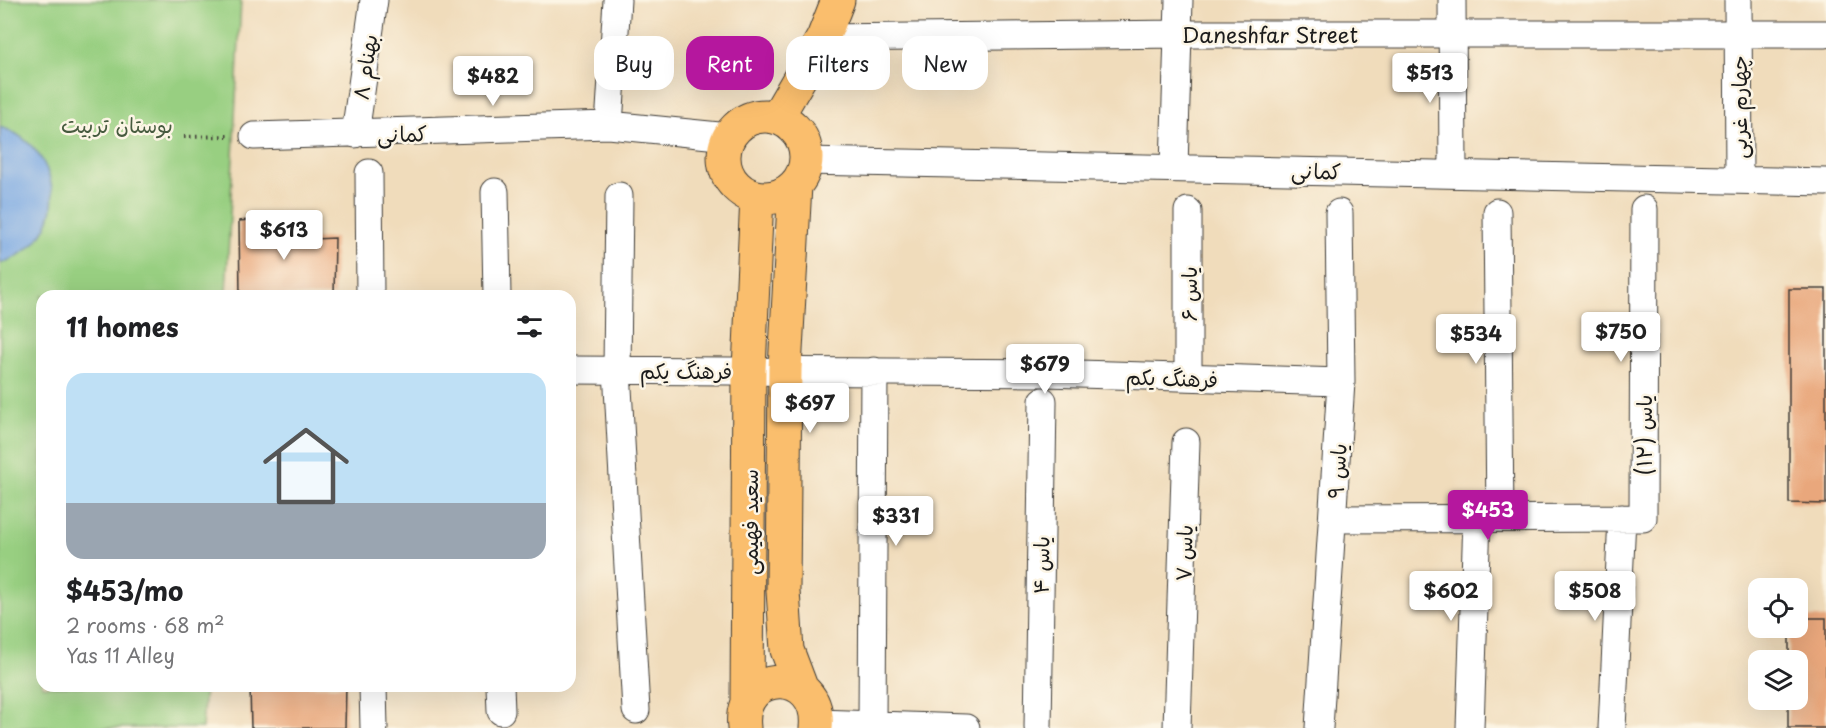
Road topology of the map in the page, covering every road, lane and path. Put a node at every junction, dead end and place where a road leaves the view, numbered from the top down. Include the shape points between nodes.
1 (374, 0) edge
2 (617, 0) edge
3 (838, 0) edge
4 (1179, 0) edge
5 (1452, 0) edge
6 (1737, 0) edge
7 (1178, 34) junction
8 (1452, 34) junction
9 (1738, 34) junction
10 (1826, 34) edge
11 (824, 36) edge
12 (890, 37) edge
13 (793, 90) edge
14 (777, 117) junction
15 (609, 125) junction
16 (355, 134) junction
17 (254, 136) joint
18 (184, 137) dead end
19 (729, 137) junction
20 (1174, 167) junction
21 (369, 173) dead end
22 (801, 173) junction
23 (1453, 174) junction
24 (1739, 180) junction
25 (1826, 182) edge
26 (495, 192) dead end
27 (619, 196) dead end
28 (757, 197) junction
29 (1644, 209) dead end
30 (1188, 211) dead end
31 (1497, 212) dead end
32 (1339, 213) dead end
33 (370, 290) edge
34 (497, 290) edge
35 (749, 369) junction
36 (785, 369) junction
37 (576, 370) edge
38 (617, 370) junction
39 (874, 371) junction
40 (1188, 377) junction
41 (1341, 382) junction
42 (1043, 402) dead end
43 (1186, 442) dead end
44 (1488, 518) junction
45 (1632, 518) junction
46 (1333, 519) junction
47 (801, 687) junction
48 (373, 692) edge
49 (636, 710) dead end
50 (746, 715) edge
51 (872, 723) junction
52 (817, 725) edge
53 (374, 728) edge
54 (966, 728) edge
55 (1038, 728) edge
56 (1177, 728) edge
57 (1319, 728) edge
58 (1470, 728) edge
59 (1612, 728) edge

1 - 16 street, بهنام ۸
2 - 15 street
3 - 11 main road
4 - 7 street
5 - 8 street
6 - 9 street, چهارم غربی
7 - 8 street, Daneshfar Street
7 - 12 street, Daneshfar Street
7 - 20 street
8 - 9 street, Daneshfar Street
8 - 23 street
9 - 10 street, Daneshfar Street
9 - 24 street, چهارم غربی
13 - 14 main road
14 - 19 main road via 749,118
14 - 22 main road via 799,133 805,147
15 - 16 street, کمانی
15 - 19 street, کمانی
16 - 17 street, کمانی
17 - 18 path
19 - 28 main road via 724,155 728,174 735,185
20 - 22 street, کمانی
20 - 23 street, کمانی
21 - 33 street
22 - 28 main road via 784,194
22 - 36 main road, سعید فهیمی
23 - 24 street, کمانی
24 - 25 street, کمانی
26 - 34 street
27 - 38 street
28 - 35 main road, سعید فهیمی
29 - 45 street, یاس (۱۲)
30 - 40 street, یاس ۶
31 - 44 street
32 - 41 street, یاس ۹
35 - 36 street, فرهنگ یکم
35 - 38 street, فرهنگ یکم
35 - 50 main road, سعید فهیمی
36 - 39 street, فرهنگ یکم
36 - 47 main road, سعید فهیمی via 783,591 787,650
37 - 38 street, فرهنگ یکم
38 - 49 street
39 - 40 street, فرهنگ یکم
39 - 51 street
40 - 41 street, فرهنگ یکم
41 - 46 street, یاس ۹
42 - 55 street, یاس ۴
43 - 56 street, یاس ۷
44 - 45 street
44 - 46 street
44 - 58 street
45 - 59 street, یاس (۱۲)
46 - 57 street, یاس ۹
47 - 50 main road via 789,682 764,685 754,692
47 - 52 main road, سعید فهیمی via 816,706
48 - 53 street
51 - 52 street
51 - 54 street

